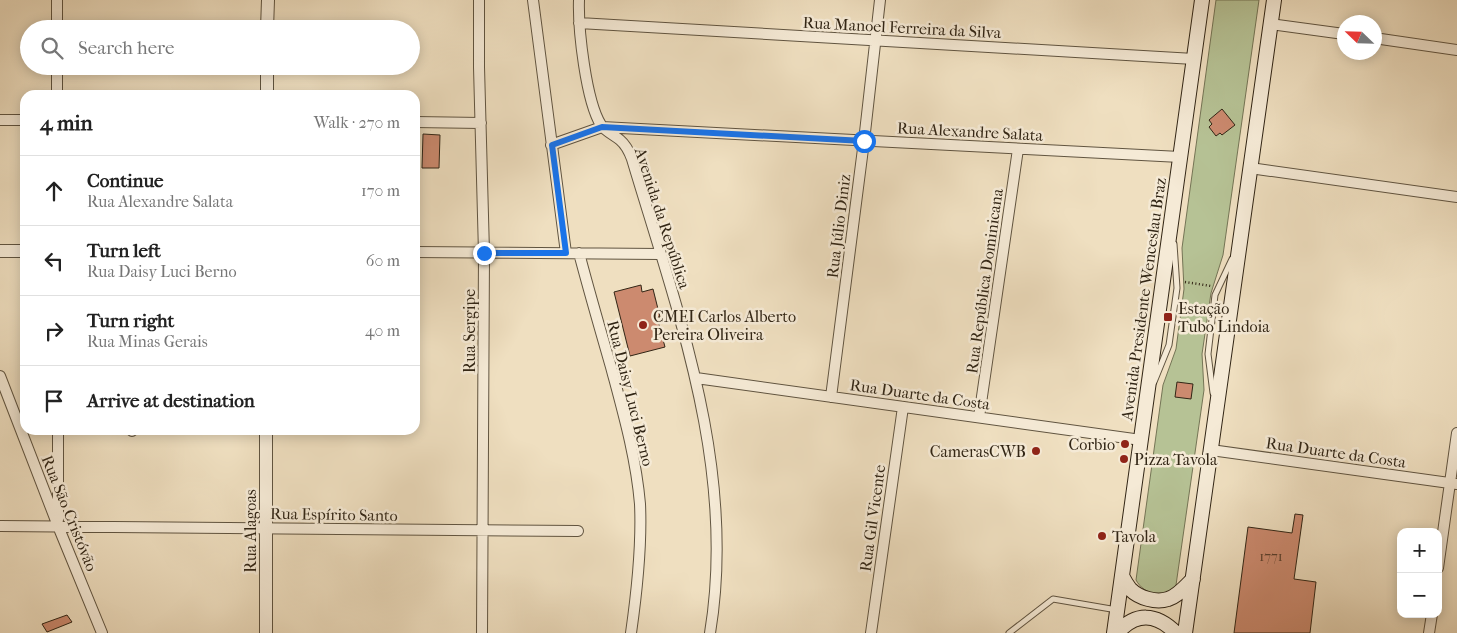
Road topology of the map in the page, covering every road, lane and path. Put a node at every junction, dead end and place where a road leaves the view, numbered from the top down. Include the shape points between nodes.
1 (57, 0) edge
2 (268, 0) edge
3 (479, 0) edge
4 (533, 0) edge
5 (579, 0) edge
6 (880, 0) edge
7 (1202, 0) edge
8 (1274, 0) edge
9 (57, 20) edge
10 (268, 20) edge
11 (579, 23) junction
12 (1270, 24) junction
13 (1337, 33) edge
14 (1382, 39) edge
15 (875, 40) junction
16 (1457, 50) edge
17 (1194, 59) junction
18 (57, 75) edge
19 (267, 75) edge
20 (57, 90) edge
21 (267, 90) edge
22 (0, 120) edge
23 (20, 120) edge
24 (420, 122) edge
25 (481, 123) junction
26 (602, 127) junction
27 (864, 141) junction
28 (552, 145) junction
29 (1018, 149) junction
30 (1180, 157) junction
31 (1250, 168) junction
32 (1457, 197) edge
33 (1172, 216) junction
34 (1240, 244) junction
35 (0, 251) edge
36 (20, 251) edge
37 (420, 252) edge
38 (484, 253) junction
39 (566, 253) junction
40 (578, 253) junction
41 (660, 254) junction
42 (1176, 281) junction
43 (1219, 287) junction
44 (0, 376) edge
45 (696, 378) junction
46 (831, 397) junction
47 (1146, 402) junction
48 (903, 407) junction
49 (1216, 414) junction
50 (978, 417) junction
51 (20, 428) edge
52 (1457, 433) edge
53 (23, 435) edge
54 (58, 435) edge
55 (266, 435) edge
56 (1141, 440) junction
57 (1211, 450) junction
58 (1454, 484) edge
59 (0, 526) edge
60 (58, 526) junction
61 (266, 528) junction
62 (483, 531) junction
63 (578, 532) dead end
64 (1442, 547) edge
65 (1122, 576) junction
66 (1193, 579) junction
67 (1117, 610) junction
68 (1431, 618) edge
69 (102, 633) edge
70 (266, 633) edge
71 (482, 633) edge
72 (631, 633) edge
73 (710, 633) edge
74 (871, 633) edge
75 (1009, 633) edge
76 (1115, 633) edge
77 (1176, 633) edge
78 (1185, 633) edge
79 (1429, 633) edge

1 - 9 street
2 - 10 street
3 - 25 street, Rua Sergipe
4 - 28 street
5 - 11 street
6 - 15 street, Rua Júlio Diniz
7 - 17 main road, Avenida Presidente Wenceslau Braz
8 - 12 main road
11 - 15 street, Rua Manoel Ferreira da Silva
11 - 26 street via 590,88
12 - 13 street
12 - 31 main road
14 - 16 street
15 - 17 street, Rua Manoel Ferreira da Silva
15 - 27 street, Rua Júlio Diniz
17 - 30 main road, Avenida Presidente Wenceslau Braz
18 - 20 street
19 - 21 street
22 - 23 street
24 - 25 street
25 - 38 street, Rua Sergipe
26 - 27 street, Rua Alexandre Salata
26 - 28 street, Rua Alexandre Salata
26 - 41 street, Avenida da República via 628,149
27 - 29 street, Rua Alexandre Salata
27 - 46 street, Rua Júlio Diniz
28 - 39 street
29 - 30 street, Rua Alexandre Salata
29 - 50 street, Rua República Dominicana
30 - 33 main road, Avenida Presidente Wenceslau Braz
31 - 32 street
31 - 34 main road
33 - 42 lane
33 - 47 main road, Avenida Presidente Wenceslau Braz
34 - 43 lane
34 - 49 main road
35 - 36 street
37 - 38 street
38 - 39 street
38 - 62 street, Rua Sergipe
39 - 40 street
40 - 41 street
40 - 72 street, Rua Daisy Luci Berno via 622,406 636,470 640,537
41 - 45 street, Avenida da República
42 - 43 path
42 - 47 lane via 1169,345
43 - 49 lane via 1208,354
44 - 51 street, Rua São Cristóvão
45 - 46 street, Rua Duarte da Costa
45 - 73 street, Avenida da República via 716,509 715,594
46 - 48 street, Rua Duarte da Costa
47 - 56 main road, Avenida Presidente Wenceslau Braz
48 - 50 street, Rua Duarte da Costa
48 - 74 street, Rua Gil Vicente
49 - 57 main road
50 - 56 street, Rua Duarte da Costa
52 - 58 street
53 - 60 street, Rua São Cristóvão
54 - 60 street
55 - 61 street, Rua Alagoas
56 - 65 main road, Avenida Presidente Wenceslau Braz
57 - 58 street, Rua Duarte da Costa
57 - 66 main road
58 - 64 street
59 - 60 street, Rua Espírito Santo
60 - 61 street, Rua Espírito Santo
60 - 69 street, Rua São Cristóvão
61 - 62 street, Rua Espírito Santo
61 - 70 street, Rua Alagoas
62 - 63 street, Rua Espírito Santo
62 - 71 street, Rua Sergipe
65 - 66 main road via 1130,589 1141,597 1155,600 1168,599
65 - 67 main road, Avenida Presidente Wenceslau Braz
66 - 78 main road
67 - 75 lane via 1053,600
67 - 76 main road, Avenida Presidente Wenceslau Braz
68 - 79 street
76 - 77 main road via 1126,623 1139,618 1153,618 1166,623

